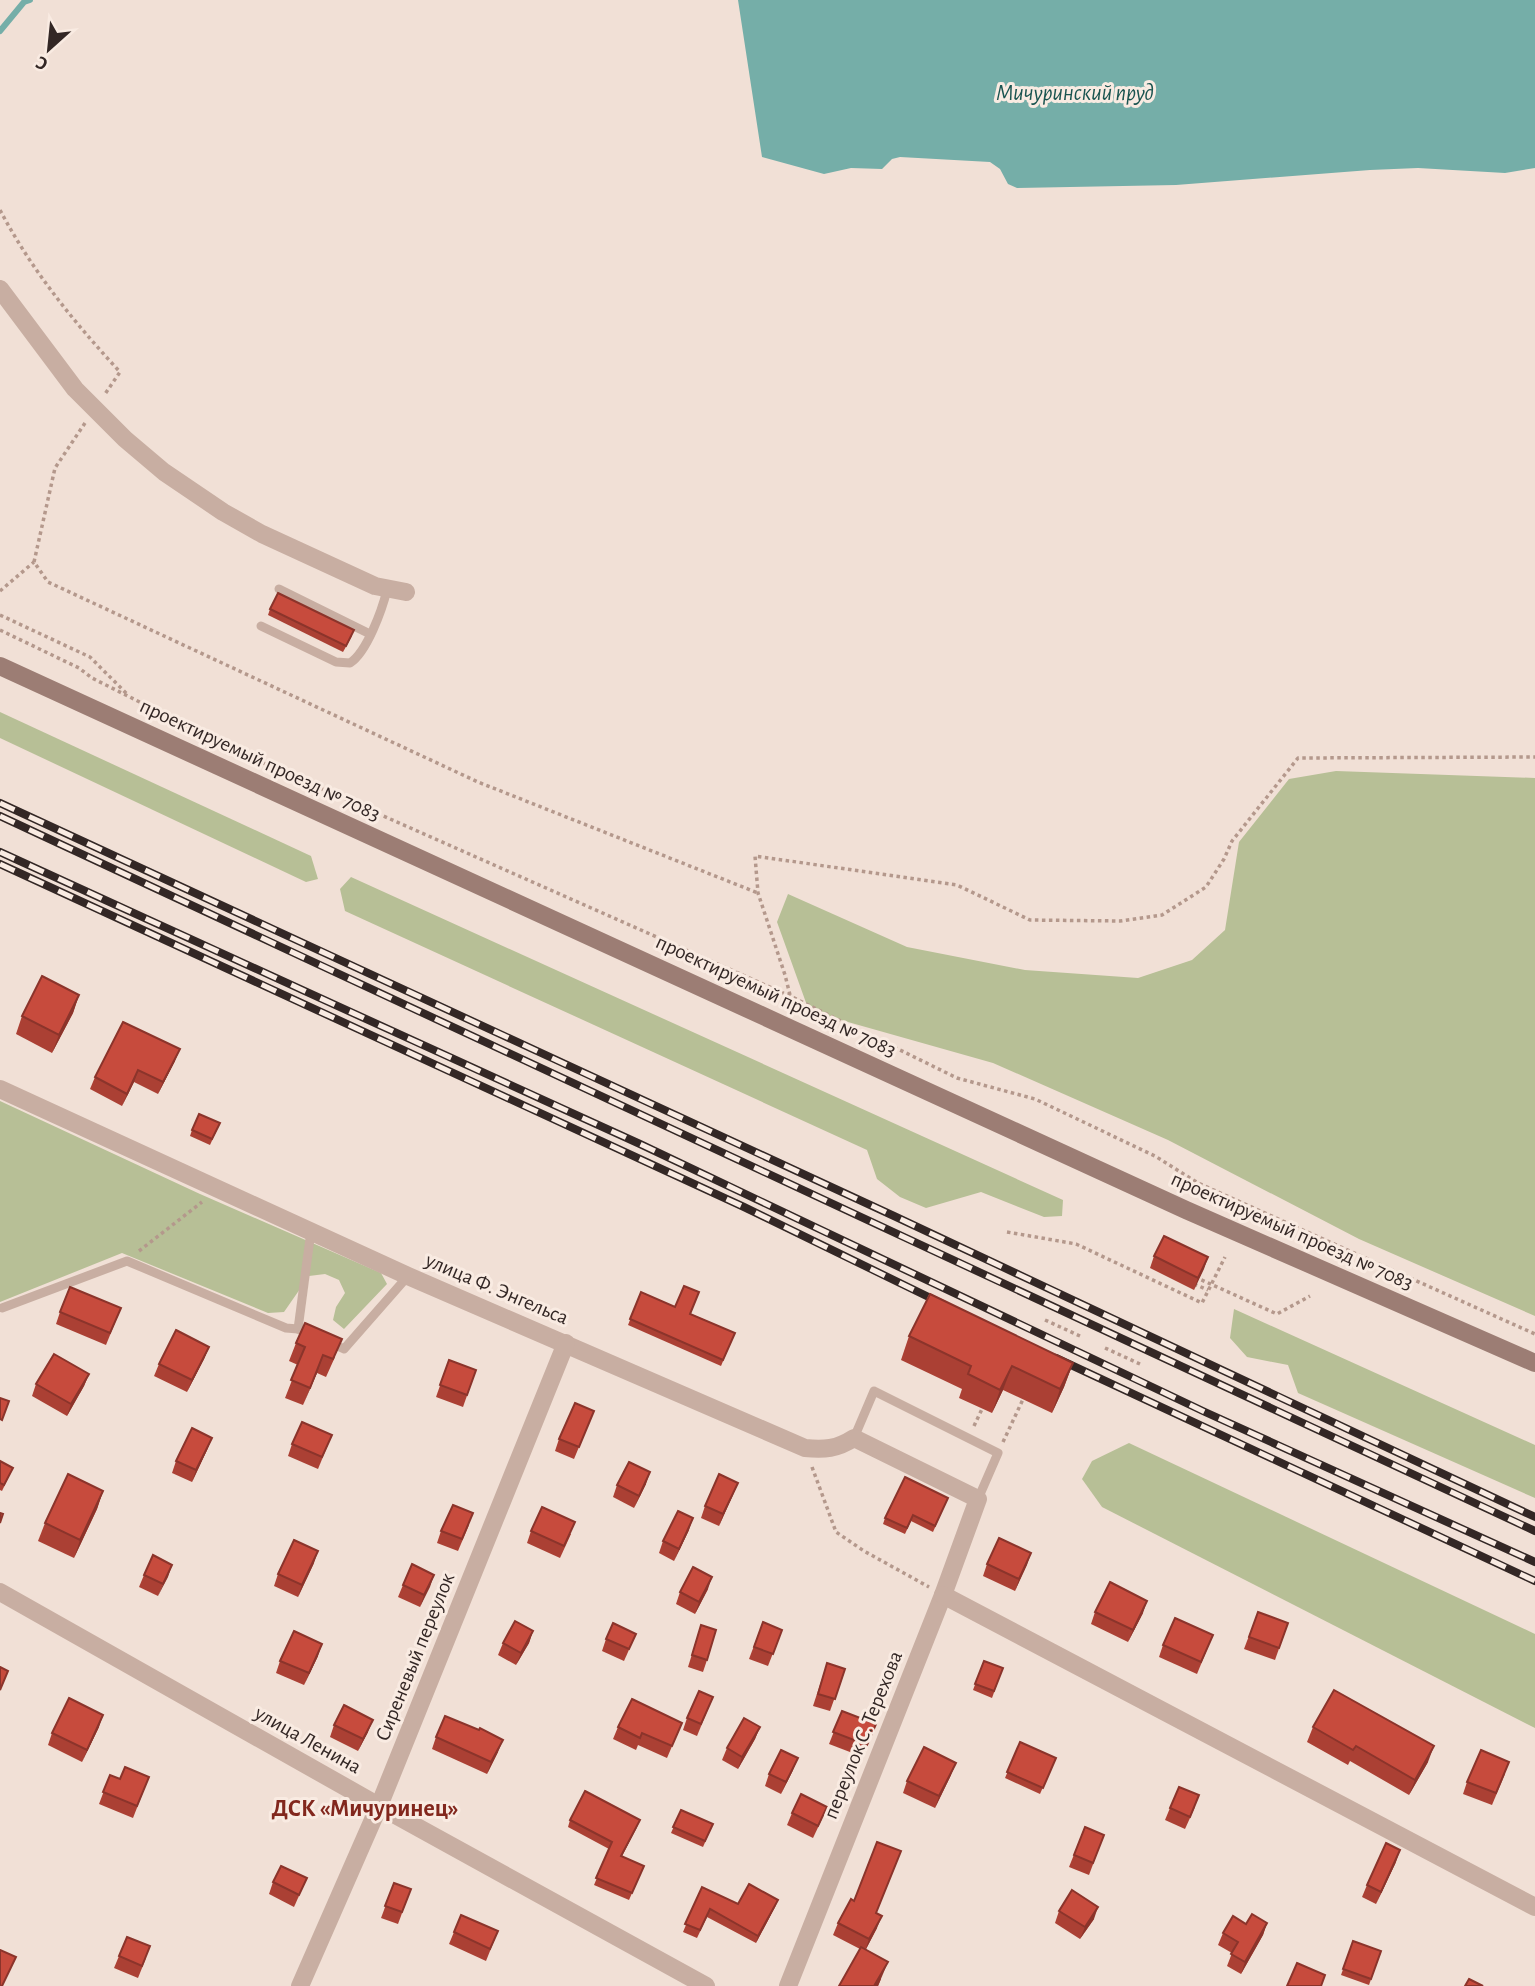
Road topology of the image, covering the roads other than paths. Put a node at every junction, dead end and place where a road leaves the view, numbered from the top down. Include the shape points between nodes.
1 (1, 292) edge
2 (279, 589) dead end
3 (387, 590) junction
4 (406, 593) dead end
5 (261, 626) dead end
6 (370, 634) junction
7 (0, 666) edge
8 (0, 1089) edge
9 (311, 1231) junction
10 (408, 1276) junction
11 (2, 1308) dead end
12 (298, 1329) junction
13 (566, 1343) junction
14 (1535, 1363) edge
15 (854, 1438) junction
16 (978, 1499) junction
17 (0, 1592) edge
18 (943, 1595) junction
19 (379, 1806) junction
20 (1535, 1908) edge
21 (300, 1986) edge
22 (706, 1986) edge
23 (788, 1986) edge

1 - 3 street via 94,410 164,472 262,534
2 - 6 lane
3 - 4 street
3 - 6 lane
5 - 6 lane via 344,664 356,659
7 - 14 main road, проектируемый проезд № 7083 via 1186,1210
8 - 9 street, улица Ф. Энгельса
9 - 10 street, улица Ф. Энгельса
9 - 12 lane
10 - 12 lane via 344,1349
10 - 13 street, улица Ф. Энгельса
11 - 12 lane via 127,1261 286,1328
13 - 15 street, улица Ф. Энгельса via 805,1448 824,1450
13 - 19 street, Сиреневый переулок
15 - 16 street
15 - 16 lane via 874,1391 998,1453
16 - 18 street, переулок С. Терехова
17 - 19 street, улица Ленина
18 - 20 street
18 - 23 street, переулок С. Терехова
19 - 21 street, Сиреневый переулок
19 - 22 street, улица Ленина

